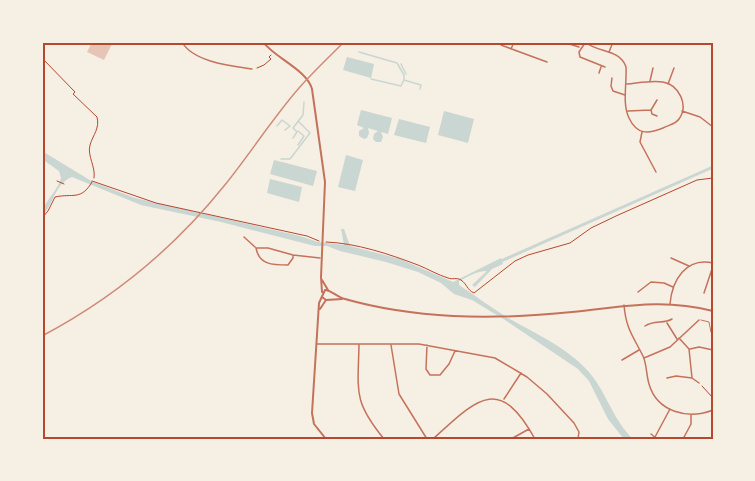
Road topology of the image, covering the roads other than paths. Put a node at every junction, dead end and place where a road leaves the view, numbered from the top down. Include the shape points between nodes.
1 (182, 42) edge
2 (263, 42) edge
3 (269, 42) edge
4 (514, 42) edge
5 (585, 42) edge
6 (613, 42) edge
7 (566, 43) edge
8 (501, 45) dead end
9 (268, 48) junction
10 (581, 48) junction
11 (511, 50) junction
12 (609, 52) junction
13 (547, 62) dead end
14 (601, 66) junction
15 (605, 67) dead end
16 (653, 68) dead end
17 (674, 68) dead end
18 (252, 69) road end
19 (599, 73) dead end
20 (613, 80) dead end
21 (650, 82) junction
22 (627, 84) junction
23 (668, 84) junction
24 (626, 95) junction
25 (657, 100) dead end
26 (651, 110) junction
27 (627, 111) junction
28 (682, 111) junction
29 (657, 116) dead end
30 (713, 127) edge
31 (642, 132) junction
32 (656, 172) dead end
33 (244, 237) dead end
34 (256, 248) junction
35 (293, 255) junction
36 (321, 258) junction
37 (670, 258) dead end
38 (713, 265) edge
39 (689, 266) junction
40 (321, 277) junction
41 (673, 287) junction
42 (328, 290) junction
43 (638, 292) dead end
44 (322, 293) junction
45 (332, 293) junction
46 (704, 293) dead end
47 (322, 297) junction
48 (345, 299) junction
49 (327, 300) junction
50 (670, 304) junction
51 (624, 305) junction
52 (318, 311) junction
53 (713, 311) edge
54 (672, 319) dead end
55 (699, 320) joint
56 (666, 323) junction
57 (645, 326) dead end
58 (711, 332) dead end
59 (679, 339) junction
60 (316, 344) junction
61 (359, 344) junction
62 (390, 344) junction
63 (428, 345) junction
64 (689, 349) junction
65 (639, 350) junction
66 (713, 350) edge
67 (455, 351) junction
68 (644, 358) junction
69 (622, 360) dead end
70 (521, 373) junction
71 (667, 378) dead end
72 (692, 378) junction
73 (699, 383) road end
74 (504, 400) junction
75 (670, 409) junction
76 (713, 410) edge
77 (690, 415) junction
78 (530, 429) junction
79 (651, 434) dead end
80 (439, 436) edge
81 (656, 438) edge
82 (326, 439) edge
83 (384, 439) edge
84 (427, 439) edge
85 (433, 439) edge
86 (511, 439) edge
87 (535, 439) edge
88 (578, 439) edge
89 (683, 439) edge

1 - 18 street via 189,52
2 - 9 street
3 - 9 street
4 - 11 street
5 - 10 street
5 - 12 street
6 - 12 street
7 - 10 street
8 - 11 street
9 - 36 street via 310,82 312,88 324,164
10 - 14 street via 580,57
11 - 13 street
12 - 22 street via 624,61
14 - 15 street
14 - 19 street
16 - 21 street
17 - 23 street
20 - 24 street via 613,91
21 - 22 street
21 - 23 street
22 - 24 street
23 - 28 street via 679,94
24 - 27 street
25 - 26 street
26 - 27 street
26 - 29 street
27 - 31 street
28 - 30 street
28 - 31 street via 673,123 651,133
31 - 32 street via 640,142
33 - 34 street
34 - 35 street
34 - 35 street via 268,265 288,265
35 - 36 street
36 - 40 street
37 - 39 street
38 - 39 street via 701,262
38 - 46 street
39 - 41 street
40 - 42 street
40 - 44 street
41 - 43 street via 651,282
41 - 50 street
42 - 44 street
42 - 45 street
44 - 47 street
45 - 48 street
45 - 49 street
47 - 49 street
47 - 52 street
48 - 49 street
48 - 51 street via 418,313 487,317
49 - 52 street
50 - 51 street
50 - 53 street
51 - 65 street via 627,328
52 - 60 street
54 - 56 street
55 - 58 lane via 709,322
55 - 59 street
56 - 57 street via 658,321
56 - 59 street
59 - 64 street
59 - 68 street
60 - 61 street
60 - 82 street via 312,417
61 - 62 street
61 - 83 street via 361,404
62 - 63 street
62 - 84 street via 399,394
63 - 67 street
63 - 67 street via 426,369 430,375 444,373
64 - 66 street
64 - 72 street
65 - 68 street
65 - 69 street
67 - 70 street via 495,358
68 - 75 street via 652,392
70 - 74 street
70 - 88 street via 574,423
71 - 72 street
72 - 73 street
74 - 78 street
74 - 80 street via 484,401 459,416
75 - 77 street
75 - 81 street
76 - 77 street
77 - 89 street via 691,424
78 - 86 street
78 - 87 street
79 - 81 street
80 - 85 street

